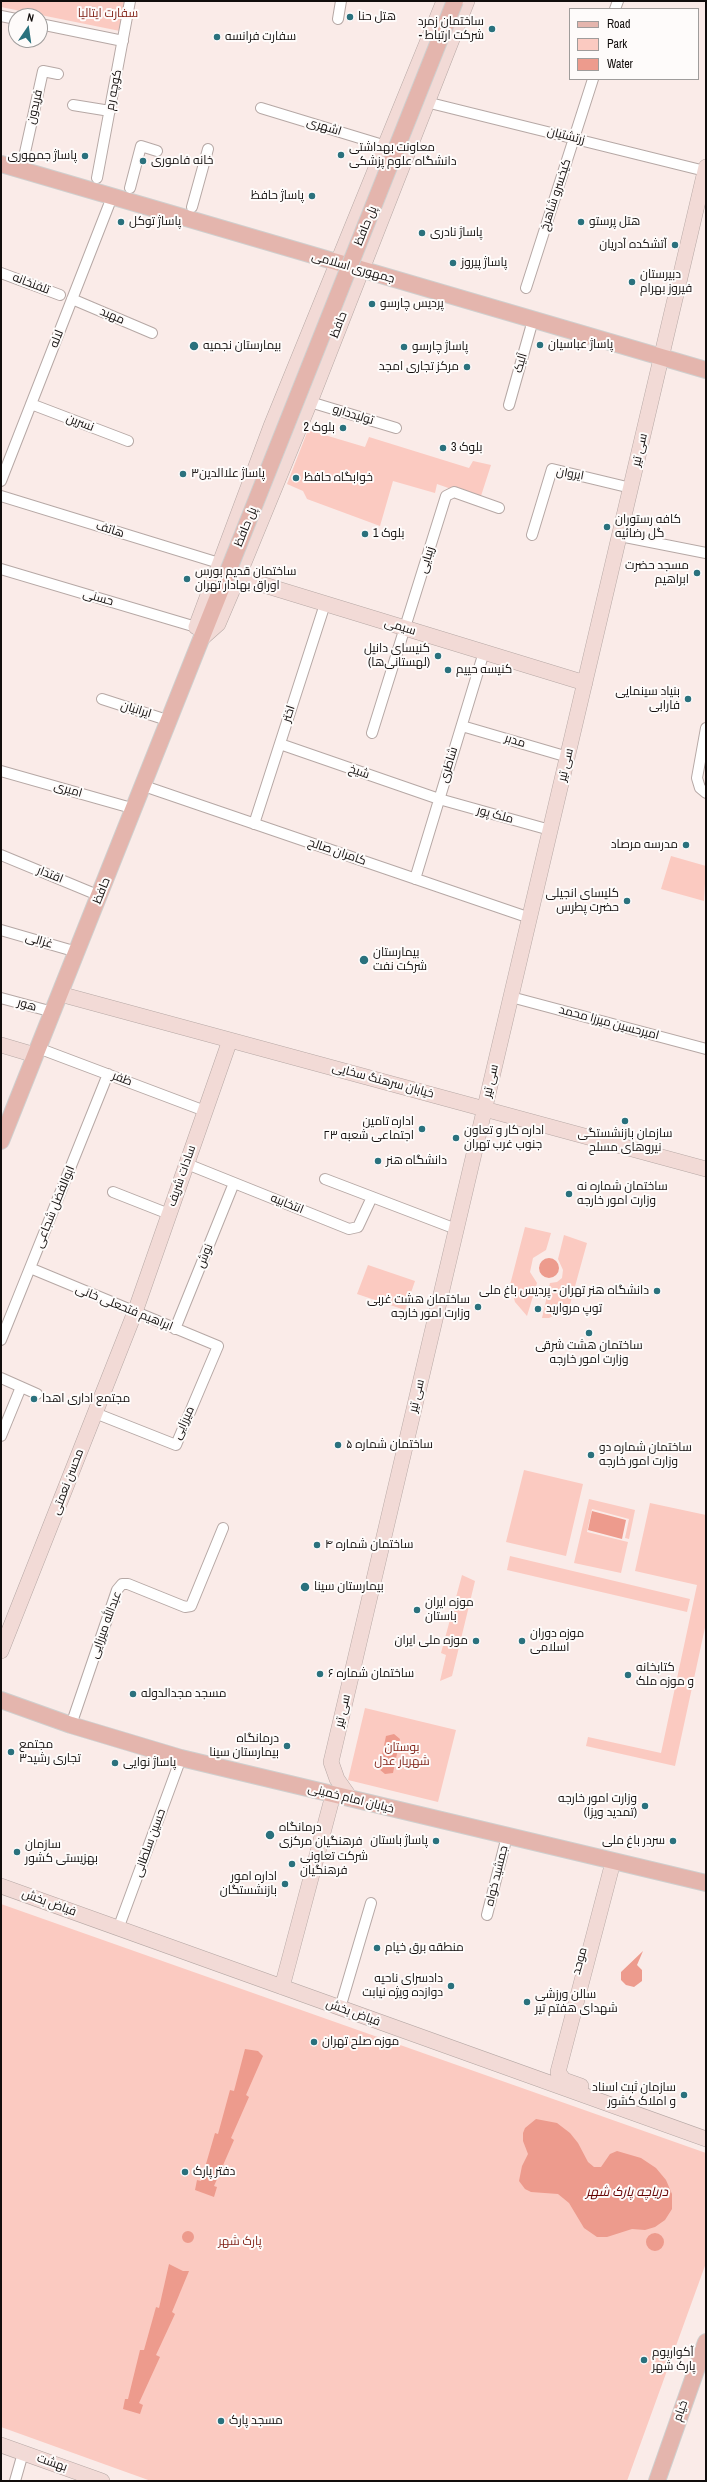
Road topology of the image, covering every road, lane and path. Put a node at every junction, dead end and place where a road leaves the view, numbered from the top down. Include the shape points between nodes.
1 (130, 1) edge
2 (341, 1) edge
3 (444, 1) edge
4 (456, 1) edge
5 (467, 1) edge
6 (338, 19) dead end
7 (48, 26) edge
8 (123, 41) junction
9 (58, 74) dead end
10 (593, 80) edge
11 (426, 102) junction
12 (73, 105) dead end
13 (261, 108) dead end
14 (110, 111) junction
15 (574, 138) junction
16 (386, 146) junction
17 (208, 149) dead end
18 (157, 151) dead end
19 (22, 163) junction
20 (1, 164) edge
21 (706, 169) edge
22 (96, 185) junction
23 (128, 195) junction
24 (112, 197) junction
25 (190, 213) junction
26 (336, 263) junction
27 (361, 270) junction
28 (1, 272) edge
29 (526, 288) dead end
30 (60, 295) dead end
31 (72, 299) junction
32 (533, 320) junction
33 (311, 324) junction
34 (152, 332) dead end
35 (335, 335) junction
36 (662, 357) junction
37 (706, 370) edge
38 (310, 402) junction
39 (31, 404) junction
40 (509, 405) dead end
41 (396, 428) dead end
42 (128, 441) dead end
43 (1, 481) edge
44 (631, 488) junction
45 (1, 496) edge
46 (498, 508) dead end
47 (532, 535) dead end
48 (620, 536) junction
49 (706, 553) edge
50 (219, 563) junction
51 (1, 569) edge
52 (231, 581) junction
53 (325, 604) junction
54 (405, 628) junction
55 (200, 632) junction
56 (484, 652) junction
57 (585, 683) junction
58 (102, 699) dead end
59 (170, 721) junction
60 (462, 726) junction
61 (706, 728) edge
62 (372, 733) dead end
63 (280, 744) junction
64 (568, 758) junction
65 (1, 771) edge
66 (144, 786) junction
67 (706, 793) edge
68 (439, 799) junction
69 (135, 809) junction
70 (254, 824) junction
71 (550, 830) junction
72 (1, 855) edge
73 (415, 879) junction
74 (100, 896) junction
75 (530, 918) junction
76 (1, 930) edge
77 (77, 952) junction
78 (60, 994) junction
79 (511, 997) junction
80 (1, 998) edge
81 (53, 1012) junction
82 (230, 1040) junction
83 (1, 1045) edge
84 (706, 1049) edge
85 (37, 1051) junction
86 (108, 1074) junction
87 (485, 1109) junction
88 (205, 1111) junction
89 (1, 1141) edge
90 (186, 1164) junction
91 (706, 1169) edge
92 (325, 1179) dead end
93 (234, 1183) junction
94 (113, 1192) dead end
95 (372, 1197) junction
96 (169, 1214) junction
97 (456, 1229) junction
98 (30, 1268) junction
99 (135, 1312) junction
100 (175, 1329) junction
101 (1, 1340) edge
102 (218, 1346) joint
103 (1, 1378) edge
104 (21, 1387) junction
105 (38, 1394) dead end
106 (95, 1413) junction
107 (1, 1436) edge
108 (223, 1528) dead end
109 (1, 1651) edge
110 (1, 1700) edge
111 (70, 1724) junction
112 (181, 1758) junction
113 (333, 1795) junction
114 (351, 1799) junction
115 (507, 1836) junction
116 (610, 1861) junction
117 (706, 1883) edge
118 (1, 1886) edge
119 (370, 1903) dead end
120 (487, 1915) dead end
121 (118, 1929) junction
122 (282, 1987) junction
123 (340, 2008) junction
124 (539, 2080) junction
125 (706, 2132) edge
126 (706, 2139) edge
127 (706, 2342) edge
128 (702, 2366) edge
129 (1, 2445) edge
130 (23, 2453) junction
131 (15, 2481) edge
132 (102, 2481) edge
133 (657, 2481) edge

1 - 8 street, کوچه رم
2 - 6 street
3 - 16 street, حافظ
4 - 52 main road, پل حافظ, bridge
5 - 11 street, حافظ
7 - 8 street
8 - 14 street, کوچه رم
9 - 19 street, فریدون via 43,71
10 - 15 street, کیخسرو شاهرخ
11 - 15 street, زرتشتیان
11 - 27 street, حافظ
12 - 14 street
13 - 16 street, اشهری
14 - 22 street, کوچه رم
15 - 21 street, زرتشتیان
15 - 29 street, کیخسرو شاهرخ
16 - 26 street, حافظ
17 - 25 street
18 - 23 street via 141,146
19 - 20 main road, جمهوری اسلامی
19 - 22 main road, جمهوری اسلامی
21 - 36 street, سی تیر
22 - 24 main road, جمهوری اسلامی
23 - 24 main road, جمهوری اسلامی
23 - 25 main road, جمهوری اسلامی
24 - 31 street, لاله
25 - 26 main road, جمهوری اسلامی
26 - 27 main road, جمهوری اسلامی
26 - 33 street, حافظ
27 - 32 main road, جمهوری اسلامی
27 - 35 street, حافظ
28 - 30 street, تلفنخانه
31 - 34 street, مهبد
31 - 39 street, لاله
32 - 36 main road, جمهوری اسلامی
32 - 40 street, آلیک
33 - 35 street
33 - 50 street, حافظ
35 - 38 street, حافظ
36 - 37 main road, جمهوری اسلامی
36 - 44 street, سی تیر
38 - 41 street, تولیددارو
38 - 52 street, حافظ
39 - 42 street, نسرین
39 - 43 street, لاله
44 - 47 street, ایروان via 552,469
44 - 48 street, سی تیر
45 - 50 street, هاتف
46 - 54 street, زیبایی via 454,492 446,496
48 - 49 street
48 - 57 street, سی تیر
50 - 55 street, حافظ
51 - 55 street, حسنی
52 - 53 street, سیمی
52 - 55 main road, حافظ
53 - 54 street, سیمی
53 - 63 street, اختر
54 - 56 street, سیمی
54 - 62 street, زیبایی
55 - 59 main road, حافظ
56 - 57 street, سیمی
56 - 60 street, شاطری
57 - 64 street, سی تیر
58 - 59 street, ایرانیان
59 - 66 main road, حافظ
60 - 64 street, مدبر
60 - 68 street, شاطری
61 - 67 street via 697,778 700,788
63 - 68 street, شیخ
63 - 70 street, اختر
64 - 71 street, سی تیر
65 - 69 street, امیری
66 - 69 main road, حافظ
66 - 70 street, کامران صالح
68 - 71 street, ملک پور
68 - 73 street, شاطری
69 - 74 main road, حافظ
70 - 73 street, کامران صالح
71 - 75 street, سی تیر
72 - 74 street, اقتدار
73 - 75 street, کامران صالح
74 - 77 main road, حافظ
75 - 79 street, سی تیر
76 - 77 street, غزالی
77 - 78 main road, حافظ
78 - 81 main road, حافظ
78 - 82 street, خیابان سرهنگ سخایی
79 - 84 street, امیرحسین میرزا محمد
79 - 87 street, سی تیر
80 - 81 street, هور
81 - 85 main road, حافظ
82 - 87 street, خیابان سرهنگ سخایی
82 - 88 street, سادات شریف
83 - 85 street
85 - 86 street, ظفر
85 - 89 main road, حافظ
86 - 88 street, ظفر
86 - 98 street, ابوالفضل شجاعی
87 - 91 street, خیابان سرهنگ سخایی
87 - 97 street, سی تیر
88 - 90 street, سادات شریف
90 - 93 street, انتخابیه
90 - 96 street, سادات شریف
92 - 95 street
93 - 95 street, انتخابیه via 349,1229 358,1227
93 - 100 street, نوش
94 - 96 street
95 - 97 street
96 - 99 street, سادات شریف
97 - 114 street, سی تیر via 331,1762 337,1779
98 - 99 street, ابراهیم فتحعلی خانی
98 - 101 street, ابوالفضل شجاعی
99 - 100 street, ابراهیم فتحعلی خانی
99 - 106 street, محسن نعمتی
100 - 102 street, ابراهیم فتحعلی خانی
102 - 106 street, میرزایی via 176,1445
103 - 104 street
104 - 105 street
104 - 107 street
106 - 109 street, محسن نعمتی
108 - 111 street, عبدالله میرزایی via 191,1606 185,1607 128,1584 122,1584 117,1590
110 - 111 main road, خیابان امام خمینی
111 - 112 main road, خیابان امام خمینی
112 - 113 main road, خیابان امام خمینی
112 - 121 street, حسین سلطانی
113 - 114 main road, خیابان امام خمینی
113 - 122 street
114 - 115 main road, خیابان امام خمینی
115 - 116 main road, خیابان امام خمینی
115 - 120 street, جمشید خواه
116 - 117 main road, خیابان امام خمینی
116 - 124 street, موحد via 551,2072
116 - 125 street via 558,2072 564,2080
118 - 121 street, فیاض بخش
119 - 123 street
121 - 122 street, فیاض بخش
122 - 123 street, فیاض بخش
123 - 124 street, فیاض بخش
124 - 126 street, فیاض بخش
127 - 128 main road, خیام
128 - 133 main road, خیام
129 - 130 street, بهشت
130 - 131 street
130 - 132 street, بهشت

